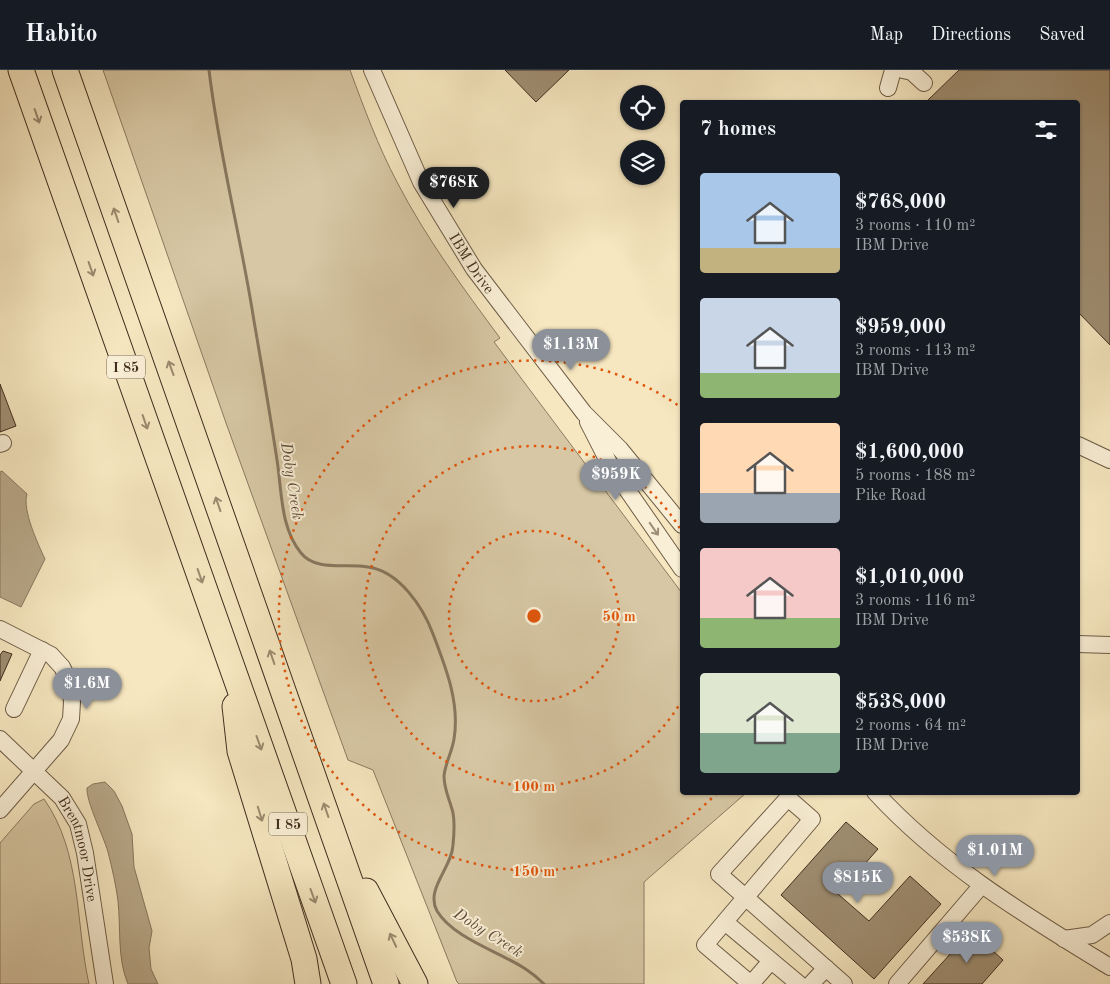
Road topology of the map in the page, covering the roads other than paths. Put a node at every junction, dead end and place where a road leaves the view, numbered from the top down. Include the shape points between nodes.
1 (21, 70) edge
2 (65, 70) edge
3 (372, 70) edge
4 (893, 70) edge
5 (903, 70) edge
6 (924, 83) dead end
7 (888, 88) dead end
8 (584, 413) junction
9 (1080, 446) edge
10 (1110, 459) edge
11 (680, 523) edge
12 (680, 566) edge
13 (0, 629) edge
14 (1080, 644) edge
15 (1110, 645) edge
16 (42, 650) junction
17 (231, 664) junction
18 (14, 709) dead end
19 (0, 740) edge
20 (34, 772) junction
21 (879, 796) edge
22 (0, 810) edge
23 (342, 856) junction
24 (981, 886) junction
25 (746, 897) junction
26 (725, 922) junction
27 (1110, 924) edge
28 (1064, 939) junction
29 (1091, 955) junction
30 (772, 961) junction
31 (1110, 967) edge
32 (826, 968) junction
33 (105, 984) edge
34 (308, 984) edge
35 (344, 984) edge
36 (386, 984) edge
37 (415, 984) edge
38 (751, 984) edge
39 (800, 984) edge
40 (811, 984) edge
41 (844, 984) edge
42 (896, 984) edge

1 -> 17 highway, I 85
23 -> 2 highway, I 85
3 - 8 street, IBM Drive via 418,175 450,234
4 - 7 street
5 - 6 street via 912,72
8 - 11 street, IBM Drive via 620,449
8 -> 12 street, IBM Drive via 610,465
9 - 10 street
13 - 16 street
14 - 15 street
16 - 18 street
16 - 20 street via 62,666 70,683 71,719 60,740
17 -> 34 highway via 240,751 301,950
17 -> 35 highway, I 85
19 - 20 street, Brentmoor Drive
20 - 22 street
20 - 33 street, Brentmoor Drive via 62,798 78,824
21 - 24 street via 920,838
23 - 36 highway, I 85
37 -> 23 highway via 370,897
24 - 28 street
24 - 42 street
25 - 25 street via 812,819 788,798 719,874
25 - 26 street
25 - 32 street
26 - 30 street
26 - 38 street via 705,945
27 - 28 street via 1092,935
27 - 29 street
28 - 29 street
29 - 31 street
30 - 38 street
30 - 39 street
32 - 40 street
32 - 41 street

